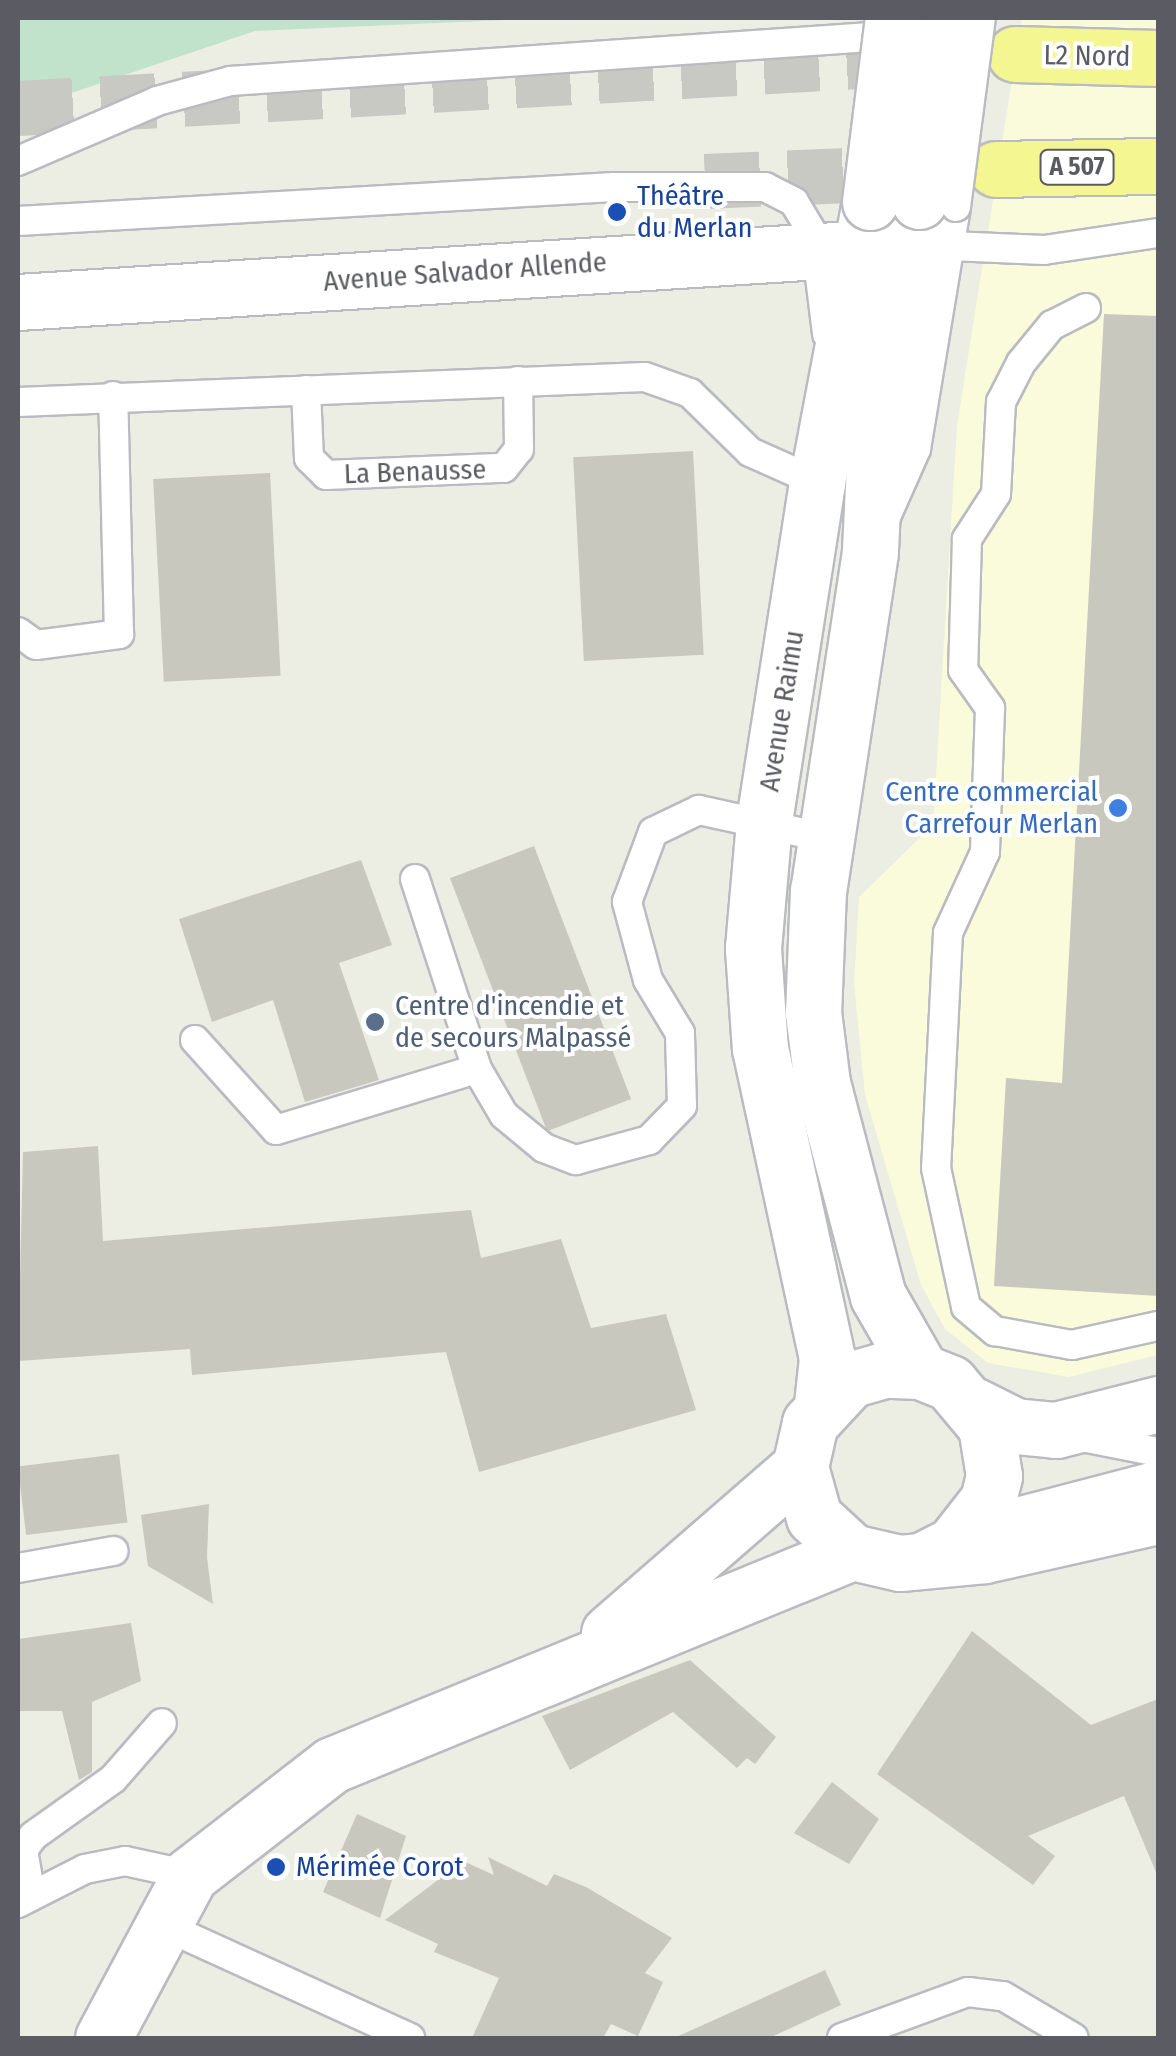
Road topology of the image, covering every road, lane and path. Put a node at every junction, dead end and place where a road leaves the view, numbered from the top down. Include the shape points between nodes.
1 (892, 26) edge
2 (972, 36) edge
3 (1158, 58) edge
4 (973, 106) junction
5 (18, 161) edge
6 (1158, 166) edge
7 (996, 169) dead end
8 (18, 221) edge
9 (898, 229) junction
10 (1158, 233) edge
11 (18, 302) edge
12 (1086, 308) dead end
13 (518, 381) junction
14 (306, 390) junction
15 (113, 396) junction
16 (18, 402) edge
17 (817, 482) junction
18 (18, 632) edge
19 (764, 821) junction
20 (826, 838) junction
21 (415, 879) dead end
22 (195, 1040) dead end
23 (477, 1069) junction
24 (1158, 1326) edge
25 (921, 1371) junction
26 (822, 1404) junction
27 (973, 1404) junction
28 (1158, 1404) edge
29 (1056, 1430) junction
30 (1158, 1452) edge
31 (800, 1468) junction
32 (1158, 1475) edge
33 (1158, 1516) edge
34 (976, 1523) junction
35 (113, 1551) dead end
36 (852, 1552) junction
37 (925, 1559) junction
38 (18, 1568) edge
39 (575, 1664) junction
40 (162, 1723) dead end
41 (190, 1875) junction
42 (24, 1899) edge
43 (160, 1924) junction
44 (395, 2035) edge
45 (103, 2038) edge
46 (842, 2038) edge
47 (1074, 2038) edge

1 - 2 lane via 922,38
1 - 5 lane via 230,81 157,101
1 - 9 street, Avenue Raimu, bridge
2 - 3 highway, L2 Nord
2 - 4 lane
2 - 4 lane, bridge
2 - 9 street, Avenue Raimu, bridge
4 - 9 lane, bridge
6 - 7 highway, A 507
8 - 9 lane via 706,183 765,186 794,202
9 - 10 lane via 1044,250
9 - 11 street, Avenue Salvador Allende
9 - 17 street, Avenue Raimu via 834,396
9 - 20 street, Avenue Raimu via 870,552
12 - 24 lane via 1052,325 1021,363 1002,402 996,494 967,539 963,670 990,708 985,852 948,934 936,1168 966,1307 995,1331 1072,1345
13 - 14 lane
13 - 14 lane, La Benausse via 519,448 504,468 326,475 308,458
13 - 17 lane via 671,382 750,452
14 - 15 lane
15 - 16 lane
15 - 18 lane via 120,634 36,645
17 - 19 street, Avenue Raimu
19 - 20 lane
19 - 23 lane via 699,810 676,818 653,832 633,870 633,941 680,1034 685,1071 682,1106 659,1131 615,1155 576,1160 544,1148 504,1115
19 - 26 street, Avenue Raimu via 753,948 760,1048 822,1327
20 - 25 street, Avenue Raimu via 814,942 822,1083 878,1296
21 - 23 lane
22 - 23 lane via 276,1130
25 - 26 street via 884,1370 850,1380
25 - 27 street
26 - 31 street
27 - 29 street via 1015,1426
27 - 34 street via 986,1426 994,1476
28 - 29 street
29 - 30 lane
31 - 36 street via 814,1517
31 - 39 street
32 - 34 lane
33 - 37 street via 1054,1543
34 - 37 street
35 - 38 lane
36 - 37 street via 876,1561
36 - 39 street
39 - 41 street via 332,1765
40 - 42 lane via 113,1779 32,1836 23,1850
41 - 42 lane via 125,1861 85,1869
41 - 43 street
43 - 44 lane
43 - 45 street
46 - 47 lane via 968,1992 1002,1996

